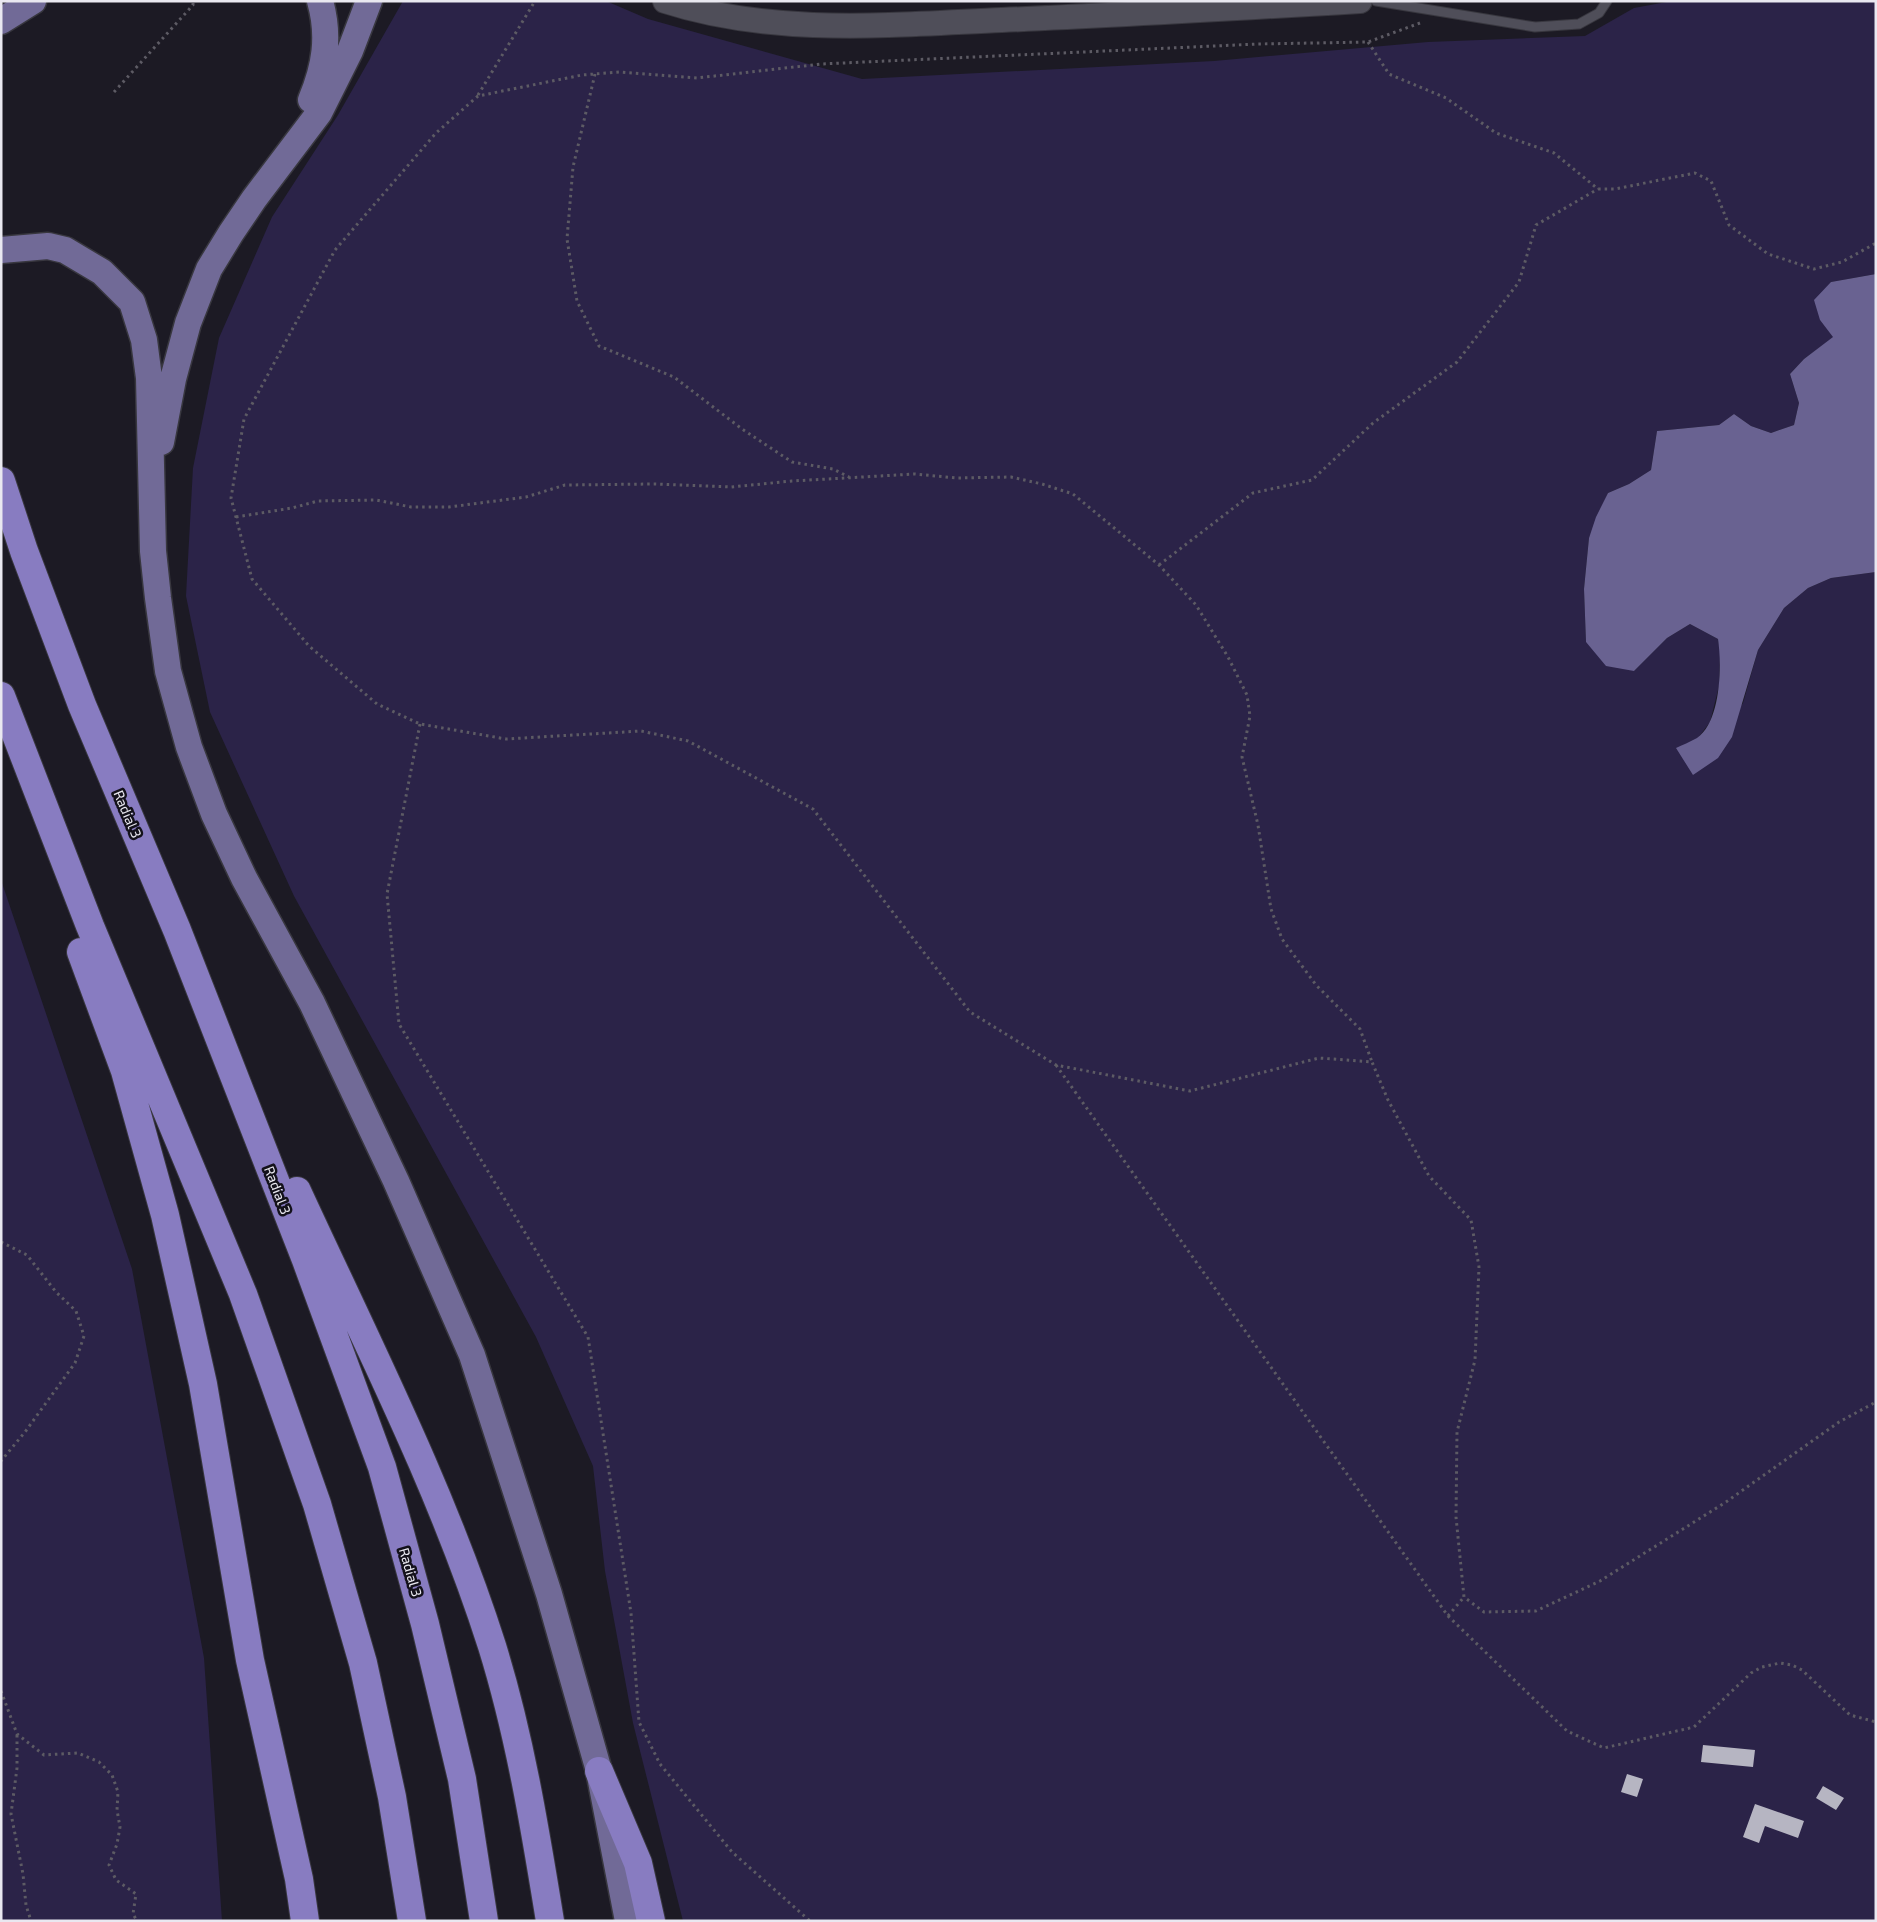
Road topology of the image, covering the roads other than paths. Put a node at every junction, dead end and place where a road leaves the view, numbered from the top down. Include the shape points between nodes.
1 (33, 1) edge
2 (320, 1) edge
3 (369, 1) edge
4 (665, 1) edge
5 (1360, 1) edge
6 (1376, 1) edge
7 (1607, 1) edge
8 (1, 21) edge
9 (254, 199) junction
10 (1, 250) edge
11 (1, 481) edge
12 (152, 485) junction
13 (1, 696) edge
14 (1, 730) edge
15 (176, 930) junction
16 (426, 1472) junction
17 (250, 1660) junction
18 (599, 1771) junction
19 (290, 1921) edge
20 (305, 1921) edge
21 (412, 1921) edge
22 (484, 1921) edge
23 (538, 1921) edge
24 (550, 1921) edge
25 (628, 1921) edge
26 (652, 1921) edge

1 - 8 main road
2 - 9 main road via 326,44 321,77 307,110
3 - 9 main road via 350,52 319,113
4 - 5 main road via 738,19 888,26
6 - 7 lane via 1535,27 1578,24 1599,13
9 - 12 main road via 210,269 188,323
10 - 12 main road via 48,246 65,250 102,272 132,302 144,340 149,378
11 - 15 highway, Radial 3 via 82,705
12 - 18 main road via 160,616 168,670 188,747 214,814 244,878 312,1004 396,1181 472,1355 549,1594
13 - 21 highway via 90,926 243,1294 317,1504 363,1663 392,1797
14 - 17 highway via 125,1071 165,1215 203,1384
15 - 16 highway
15 - 22 highway, Radial 3 via 306,1260 382,1467 426,1624 462,1779
16 - 23 highway via 467,1591 503,1715 528,1844
16 - 24 highway via 472,1588 511,1713
17 - 19 highway via 265,1780
17 - 20 highway via 299,1879
18 - 25 main road
18 - 26 highway via 638,1863

